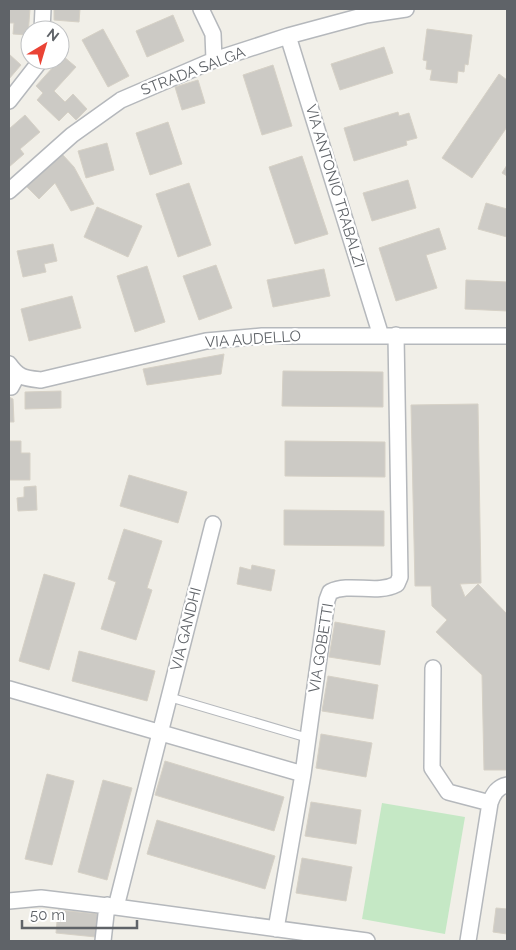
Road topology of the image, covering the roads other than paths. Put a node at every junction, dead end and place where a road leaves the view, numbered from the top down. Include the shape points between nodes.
1 (201, 9) edge
2 (406, 9) edge
3 (288, 36) junction
4 (214, 60) junction
5 (33, 70) edge
6 (9, 101) edge
7 (9, 191) edge
8 (396, 335) junction
9 (381, 336) junction
10 (507, 336) edge
11 (13, 369) edge
12 (9, 387) edge
13 (213, 524) dead end
14 (433, 668) dead end
15 (9, 689) edge
16 (169, 697) junction
17 (160, 733) junction
18 (308, 738) junction
19 (303, 774) junction
20 (507, 785) edge
21 (490, 803) junction
22 (9, 901) edge
23 (112, 906) junction
24 (276, 929) junction
25 (104, 941) edge
26 (367, 941) edge
27 (468, 941) edge

1 - 4 street via 212,34
2 - 3 street, STRADA SALGA via 366,15
3 - 4 street, STRADA SALGA
3 - 9 street, VIA ANTONIO TRABALZI
4 - 7 street, STRADA SALGA via 121,100 72,135
5 - 6 street
8 - 9 street, VIA AUDELLO
8 - 10 street, VIA AUDELLO
8 - 18 street, VIA GOBETTI via 400,577 397,584 389,588 339,588 330,592
9 - 11 street, VIA AUDELLO via 262,336 206,341 41,380 24,378
11 - 12 street
13 - 16 street, VIA GANDHI
14 - 21 street via 432,768 448,792
15 - 17 street
16 - 17 street, VIA GANDHI
16 - 18 lane
17 - 19 street
17 - 23 street, VIA GANDHI
18 - 19 street, VIA GOBETTI
19 - 24 street, VIA GOBETTI
20 - 21 street via 493,794
21 - 27 street
22 - 23 street via 41,898
23 - 24 street
23 - 25 street, VIA GANDHI
24 - 26 street

